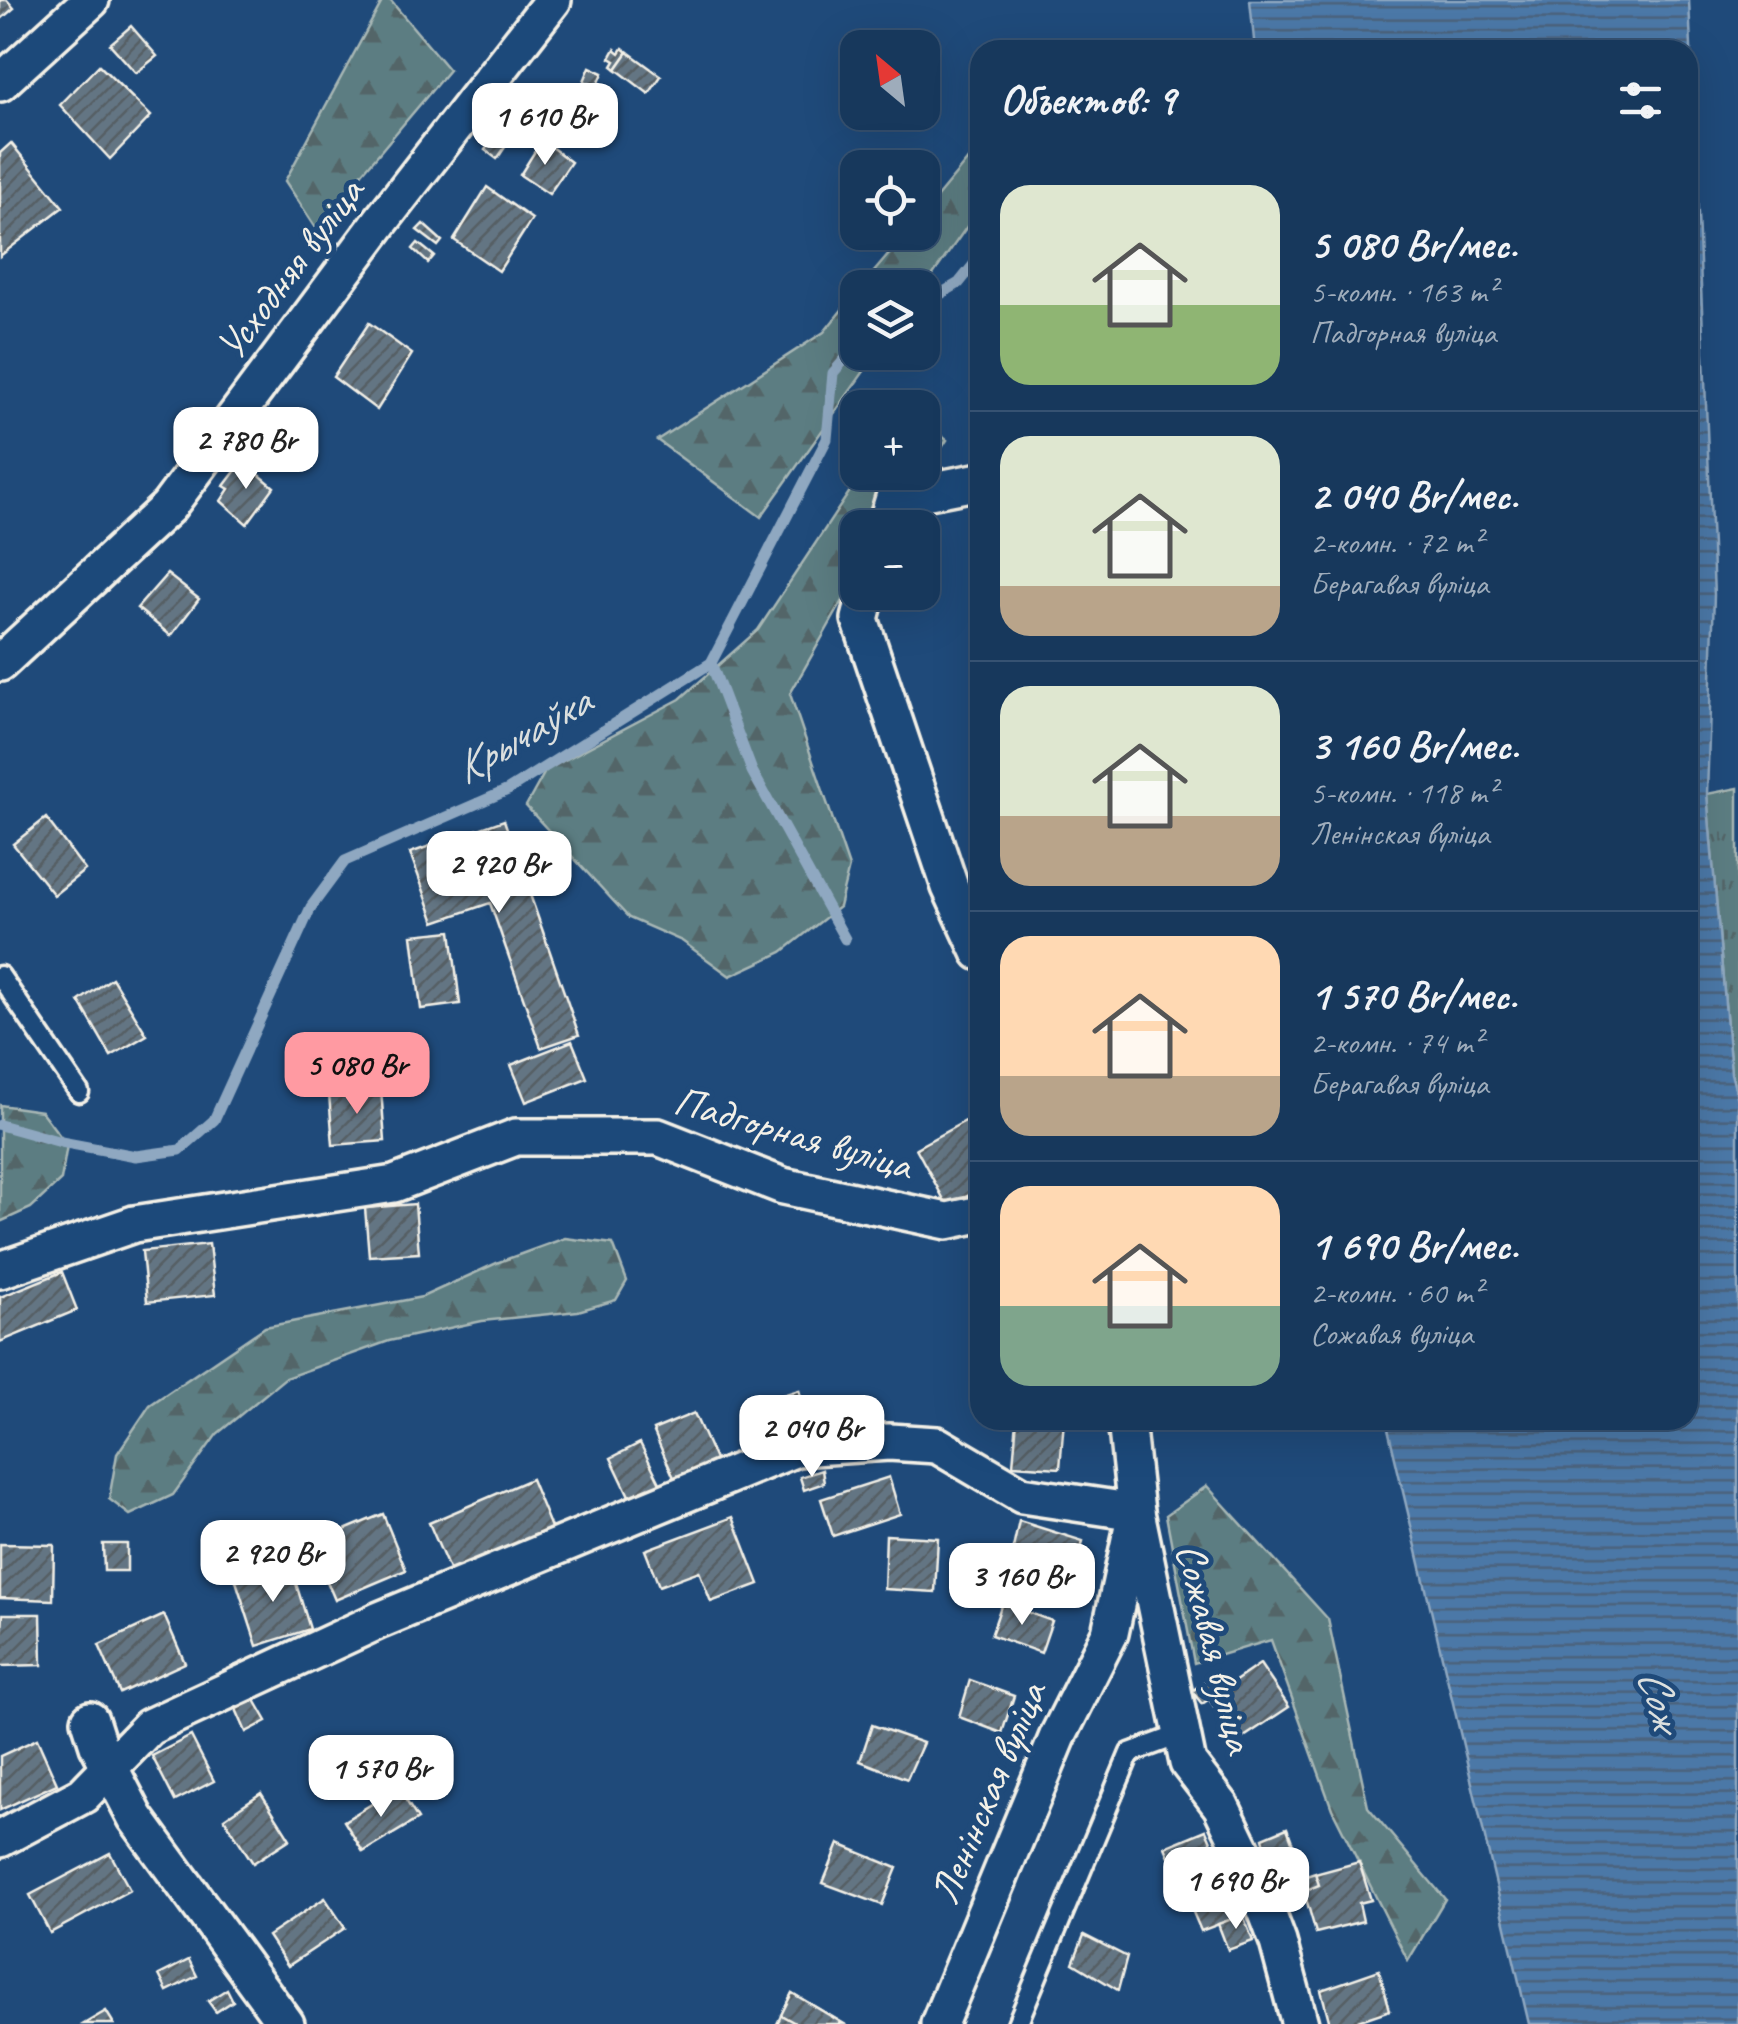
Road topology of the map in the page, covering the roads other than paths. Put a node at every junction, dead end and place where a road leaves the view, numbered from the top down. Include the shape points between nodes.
1 (91, 0) edge
2 (553, 0) edge
3 (0, 83) edge
4 (970, 482) edge
5 (890, 510) edge
6 (862, 610) edge
7 (0, 663) edge
8 (970, 930) edge
9 (0, 976) edge
10 (79, 1092) dead end
11 (970, 1216) edge
12 (0, 1270) edge
13 (1127, 1430) edge
14 (1136, 1512) junction
15 (90, 1720) dead end
16 (1182, 1734) junction
17 (110, 1768) junction
18 (0, 1839) edge
19 (286, 2024) edge
20 (939, 2024) edge
21 (1016, 2024) edge
22 (1300, 2024) edge

1 - 3 street
2 - 7 street, Усходняя вуліца via 168,507
4 - 5 street via 894,498
6 - 8 street via 950,887
9 - 10 lane
11 - 12 street, Падгорная вуліца via 947,1221 784,1186 658,1137 516,1137 394,1184 134,1224
13 - 14 street, Ленінская вуліца
14 - 16 street, Сожавая вуліца
14 - 17 street via 1022,1494 937,1444 796,1448 233,1687 149,1728
14 - 20 street, Ленінская вуліца via 1110,1633 1058,1736
15 - 17 street
16 - 21 lane via 1130,1753
16 - 22 street, Сожавая вуліца via 1188,1763 1221,1806 1247,1860
17 - 18 street via 83,1796
17 - 19 street via 136,1818

